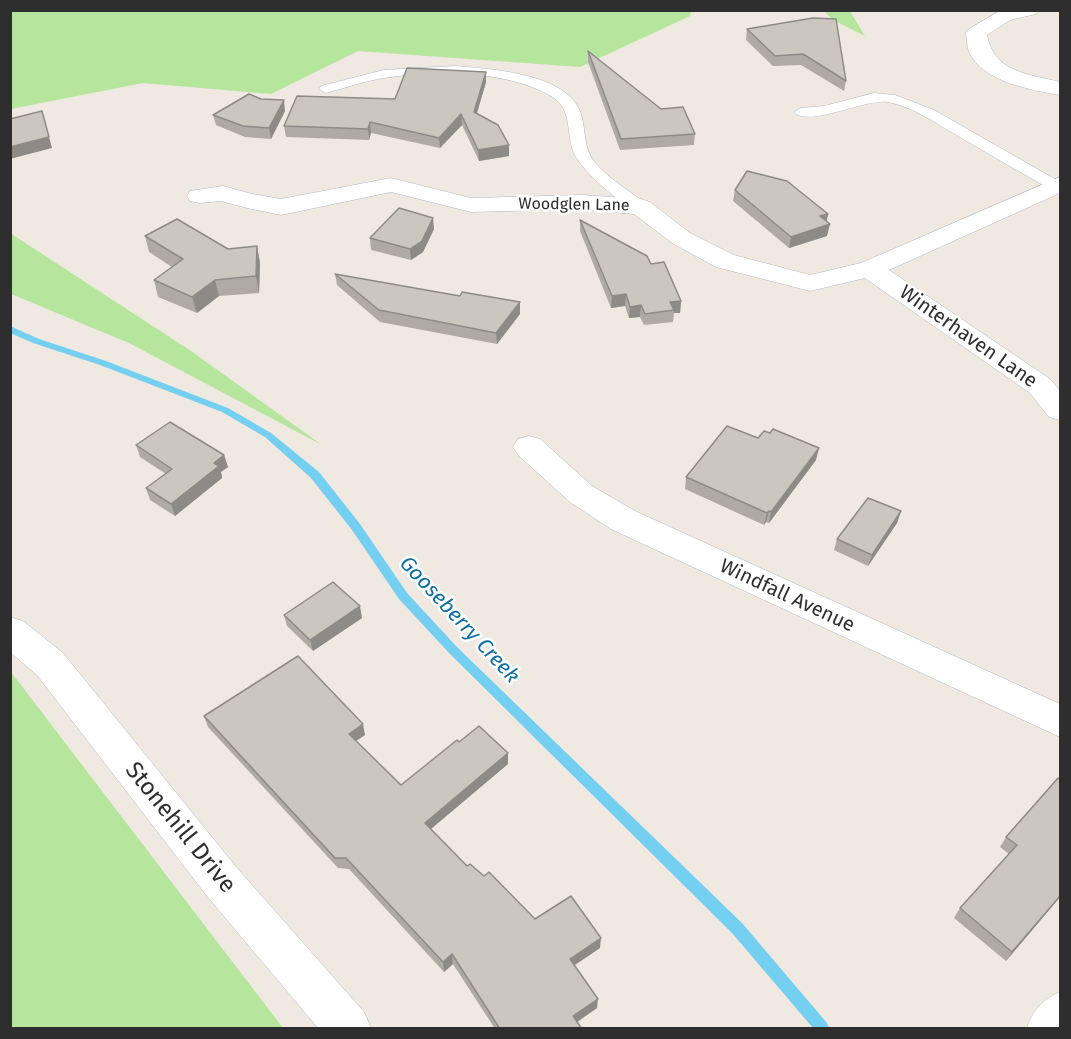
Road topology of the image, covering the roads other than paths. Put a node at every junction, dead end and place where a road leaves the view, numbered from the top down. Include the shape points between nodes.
1 (1029, 10) edge
2 (327, 89) dead end
3 (1060, 89) edge
4 (801, 112) dead end
5 (1058, 185) edge
6 (199, 196) dead end
7 (641, 207) junction
8 (870, 269) junction
9 (1060, 410) edge
10 (529, 447) dead end
11 (10, 631) edge
12 (1060, 721) edge
13 (1060, 1015) edge
14 (348, 1029) edge
15 (1050, 1029) edge

1 - 3 street via 1003,16 976,33 979,51 1000,73
2 - 7 lane via 384,74 431,70 467,70 549,87 571,107 583,156 605,180
4 - 5 lane via 874,97 890,98 929,113
5 - 8 street, Woodglen Lane
6 - 7 street, Woodglen Lane via 223,193 281,207 391,185 471,205 582,202
7 - 8 street, Woodglen Lane via 681,237 735,264 810,283
8 - 9 street, Winterhaven Lane via 1040,386
10 - 12 street, Windfall Avenue via 581,494 623,520
11 - 14 street, Stonehill Drive via 50,664 222,882
13 - 15 street

